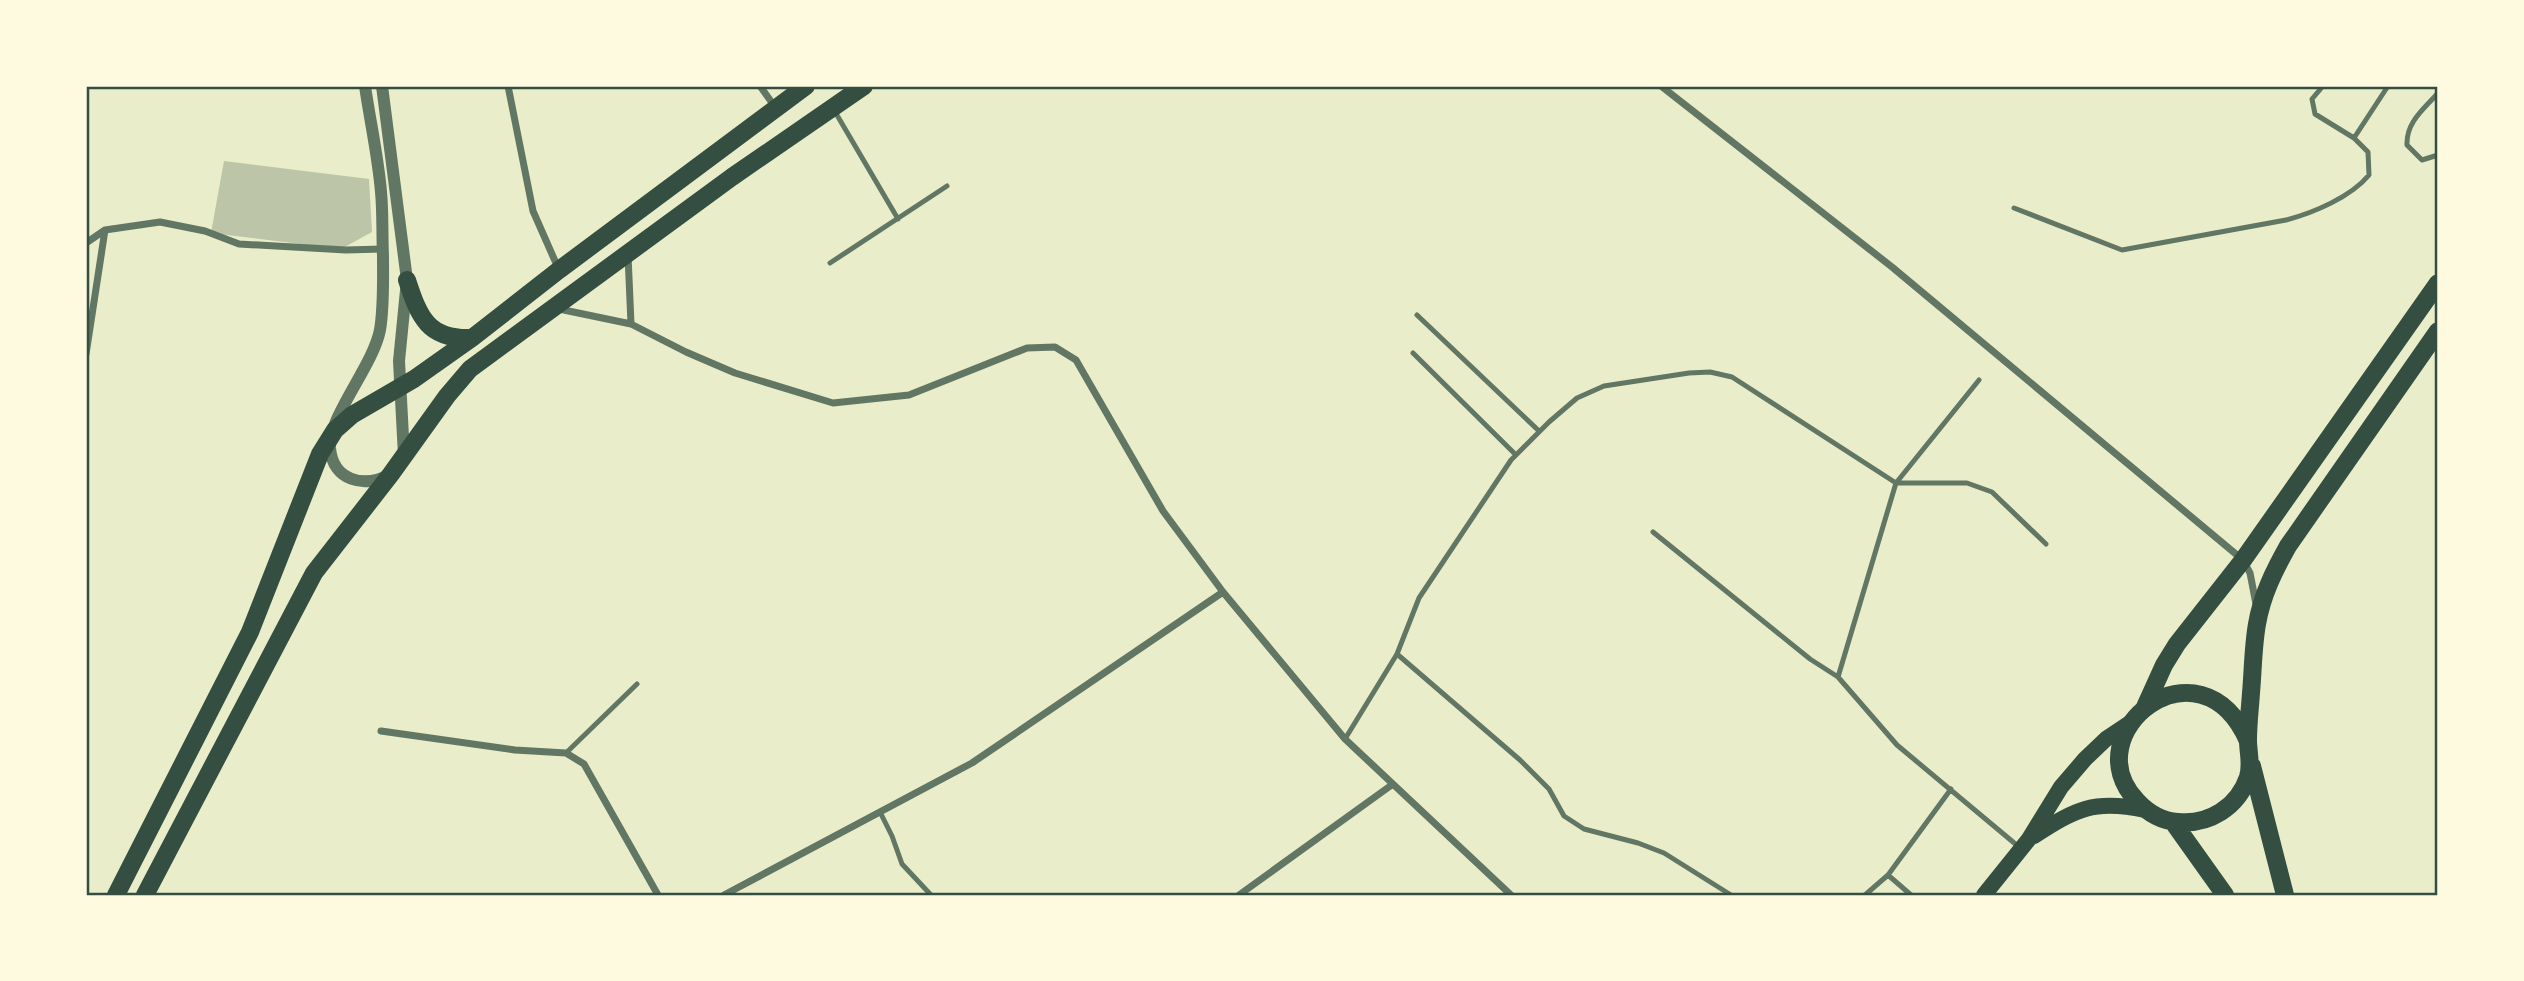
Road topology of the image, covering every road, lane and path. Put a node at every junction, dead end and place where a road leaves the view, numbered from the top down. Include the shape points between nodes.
1 (365, 86) edge
2 (382, 86) edge
3 (508, 86) edge
4 (760, 86) edge
5 (806, 86) edge
6 (864, 86) edge
7 (1661, 86) edge
8 (2323, 86) edge
9 (2388, 86) edge
10 (2438, 93) edge
11 (775, 107) junction
12 (833, 107) junction
13 (2354, 138) junction
14 (2438, 155) edge
15 (947, 186) dead end
16 (2014, 208) dead end
17 (898, 219) junction
18 (106, 230) junction
19 (86, 243) edge
20 (382, 249) junction
21 (628, 253) junction
22 (830, 262) dead end
23 (559, 270) junction
24 (407, 279) junction
25 (2438, 283) edge
26 (554, 308) junction
27 (1417, 315) dead end
28 (631, 324) junction
29 (2438, 331) edge
30 (472, 338) junction
31 (1413, 353) dead end
32 (86, 354) edge
33 (1979, 380) dead end
34 (400, 386) junction
35 (1539, 431) junction
36 (330, 438) junction
37 (1516, 455) junction
38 (404, 456) junction
39 (391, 474) junction
40 (1896, 483) junction
41 (1653, 532) dead end
42 (2046, 544) dead end
43 (2243, 560) junction
44 (1223, 592) junction
45 (2257, 623) junction
46 (1397, 654) junction
47 (1838, 677) junction
48 (637, 684) dead end
49 (2145, 707) junction
50 (2130, 723) junction
51 (382, 731) dead end
52 (1345, 738) junction
53 (2248, 741) junction
54 (566, 754) junction
55 (2250, 762) junction
56 (1393, 784) junction
57 (1951, 789) junction
58 (2145, 810) junction
59 (880, 812) junction
60 (2173, 822) junction
61 (2025, 844) junction
62 (1888, 875) junction
63 (116, 895) edge
64 (145, 895) edge
65 (658, 895) edge
66 (724, 895) edge
67 (931, 895) edge
68 (1239, 895) edge
69 (1511, 895) edge
70 (1731, 895) edge
71 (1865, 895) edge
72 (1910, 895) edge
73 (1984, 895) edge
74 (2225, 895) edge
75 (2284, 895) edge

1 - 20 street via 381,192
2 - 24 street
3 - 23 street via 533,211
4 - 11 street
5 - 11 highway
6 - 12 highway
7 - 43 street via 1892,267
8 - 13 lane via 2312,99 2315,114
9 - 13 lane
10 - 14 lane via 2410,124 2406,136 2407,145 2422,160
11 - 23 highway
12 - 17 lane
12 - 21 highway
13 - 16 lane via 2368,152 2369,176 2327,205 2286,220 2122,250
15 - 17 lane
17 - 22 lane
18 - 19 street
18 - 20 street via 160,222 239,244
18 - 32 street
20 - 36 street via 379,333
21 - 26 highway
21 - 28 street
23 - 30 highway
24 - 30 highway via 417,310 434,330 452,339
24 - 34 street
25 - 43 highway
26 - 28 street
26 - 38 highway via 470,369
27 - 35 lane
28 - 44 street via 735,373 833,403 909,395 1027,348 1055,347 1076,360 1163,511
29 - 45 highway via 2288,546 2271,577
30 - 34 highway
31 - 37 lane
33 - 40 lane
34 - 36 highway via 352,415
34 - 38 street
35 - 37 lane
35 - 40 lane via 1577,398 1604,386 1710,372 1732,377
36 - 39 street via 333,462 353,480 378,481
36 - 63 highway via 250,632
37 - 46 lane via 1419,598
38 - 39 highway
39 - 64 highway via 307,585
40 - 42 lane via 1967,483 1992,492
40 - 47 lane
41 - 47 lane
43 - 45 street via 2252,583
43 - 49 highway via 2177,645
44 - 52 street
44 - 59 street via 972,763
45 - 53 highway
46 - 52 lane
46 - 70 lane via 1520,760 1549,789 1564,816 1584,829 1664,853
47 - 57 lane via 1897,745
48 - 54 lane
49 - 50 highway
49 - 53 highway via 2178,694 2206,697 2229,710
50 - 58 highway via 2122,741 2123,779
50 - 61 main road via 2085,759
51 - 54 street
52 - 56 street
53 - 55 highway
54 - 65 street via 584,764
55 - 60 highway via 2243,788 2225,809 2201,821
55 - 75 highway
56 - 68 street
56 - 69 street
57 - 61 lane
57 - 62 lane
58 - 60 highway
58 - 61 main road via 2116,804 2090,807 2063,817
59 - 66 street
59 - 67 lane via 902,864
60 - 74 highway
61 - 73 main road
62 - 71 lane
62 - 72 lane

